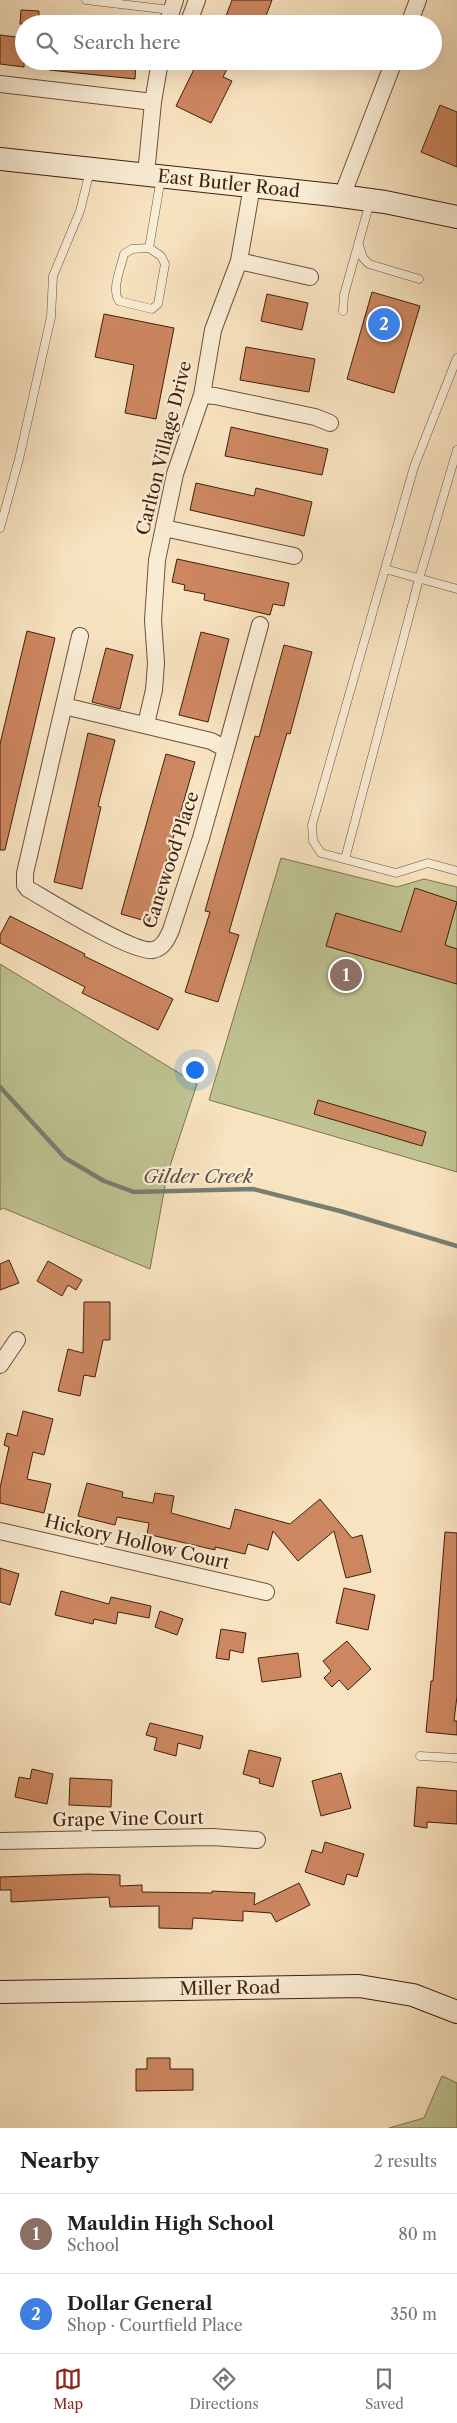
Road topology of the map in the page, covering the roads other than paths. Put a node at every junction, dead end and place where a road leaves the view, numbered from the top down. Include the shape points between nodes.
1 (86, 0) edge
2 (197, 0) edge
3 (418, 0) edge
4 (171, 11) edge
5 (191, 15) edge
6 (412, 15) edge
7 (158, 70) edge
8 (167, 70) edge
9 (391, 70) edge
10 (0, 84) edge
11 (153, 102) junction
12 (0, 159) edge
13 (90, 169) junction
14 (154, 175) junction
15 (252, 186) junction
16 (342, 196) junction
17 (370, 200) junction
18 (457, 216) edge
19 (359, 245) junction
20 (149, 248) junction
21 (239, 260) junction
22 (310, 277) dead end
23 (419, 279) dead end
24 (343, 311) dead end
25 (457, 358) edge
26 (202, 395) junction
27 (330, 423) dead end
28 (457, 450) edge
29 (0, 528) edge
30 (164, 528) junction
31 (294, 556) dead end
32 (385, 569) junction
33 (419, 579) junction
34 (457, 589) edge
35 (260, 625) dead end
36 (80, 636) dead end
37 (64, 706) junction
38 (146, 724) junction
39 (226, 749) junction
40 (345, 859) junction
41 (457, 871) edge
42 (17, 1340) dead end
43 (0, 1364) edge
44 (0, 1531) edge
45 (266, 1592) dead end
46 (420, 1756) dead end
47 (457, 1758) edge
48 (257, 1840) dead end
49 (0, 1841) edge
50 (0, 1992) edge
51 (457, 2012) edge

1 - 4 lane
2 - 5 street
3 - 6 street
7 - 11 street
8 - 11 street
9 - 16 street
10 - 11 street
11 - 14 street
12 - 13 street, East Butler Road
13 - 14 street, East Butler Road
13 - 29 lane via 80,212 53,276 51,317
14 - 15 street, East Butler Road
14 - 20 lane
15 - 16 street, East Butler Road
15 - 21 street, Carlton Village Drive
16 - 17 street, East Butler Road
17 - 18 street, East Butler Road
17 - 19 lane
19 - 23 lane via 363,258 369,264
19 - 24 lane via 344,295
20 - 20 lane via 161,256 165,264 158,304 152,309 119,302 116,289 124,254 132,249
21 - 22 street
21 - 26 street, Carlton Village Drive via 213,330
25 - 32 lane via 414,467
26 - 27 street via 315,417
26 - 30 street, Carlton Village Drive via 176,474
28 - 33 lane
30 - 31 street
30 - 38 street, Carlton Village Drive via 155,576 154,681
32 - 33 lane
32 - 40 lane via 312,825 312,841 321,852
33 - 34 lane
33 - 40 lane
35 - 39 street, Canewood Place
36 - 37 street, Canewood Place
37 - 38 street
37 - 39 street, Canewood Place via 24,885 78,918 141,949 159,948 171,930
38 - 39 street via 211,741
40 - 41 lane via 396,873 428,863
42 - 43 street
44 - 45 street, Hickory Hollow Court
46 - 47 lane
48 - 49 street, Grape Vine Court via 212,1837
50 - 51 street, Miller Road via 359,1986 413,1995

